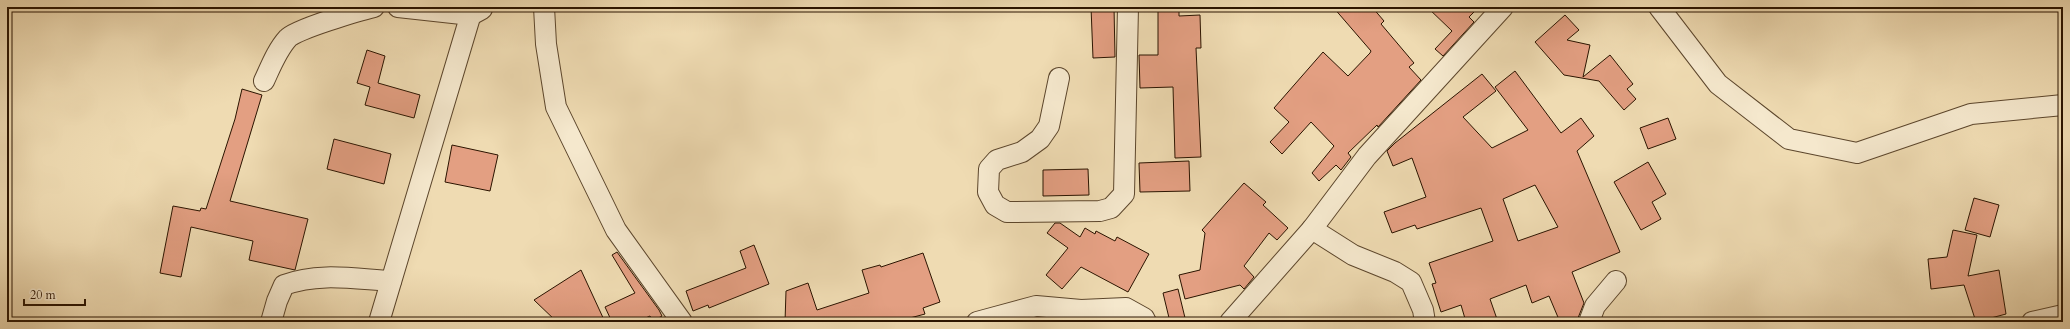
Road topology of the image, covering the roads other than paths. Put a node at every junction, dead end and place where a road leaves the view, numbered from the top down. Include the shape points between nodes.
1 (374, 7) edge
2 (398, 7) edge
3 (544, 7) edge
4 (1128, 7) edge
5 (1503, 7) edge
6 (1659, 7) edge
7 (476, 10) edge
8 (1059, 78) dead end
9 (264, 81) dead end
10 (2063, 105) edge
11 (1312, 229) junction
12 (391, 281) junction
13 (1616, 281) dead end
14 (2063, 315) edge
15 (271, 322) edge
16 (379, 322) edge
17 (682, 322) edge
18 (977, 322) edge
19 (1146, 322) edge
20 (1230, 322) edge
21 (1425, 322) edge
22 (1589, 322) edge
23 (2032, 322) edge

1 - 9 street via 350,13 289,36
2 - 7 street
3 - 17 street via 546,44 556,107 616,230
4 - 8 street via 1124,194 1111,208 1100,211 1007,212 995,205 988,192 989,169 997,160 1022,152 1040,139 1049,126
5 - 11 street via 1367,156
6 - 10 street via 1718,84 1789,139 1857,153 1970,114
7 - 12 street
11 - 20 street
11 - 21 street via 1353,255 1395,272 1411,282 1423,310
12 - 15 street via 316,277 301,279 284,285
12 - 16 street
13 - 22 street via 1595,306
14 - 23 street
18 - 19 street via 1036,306 1081,310 1126,308 1144,318

